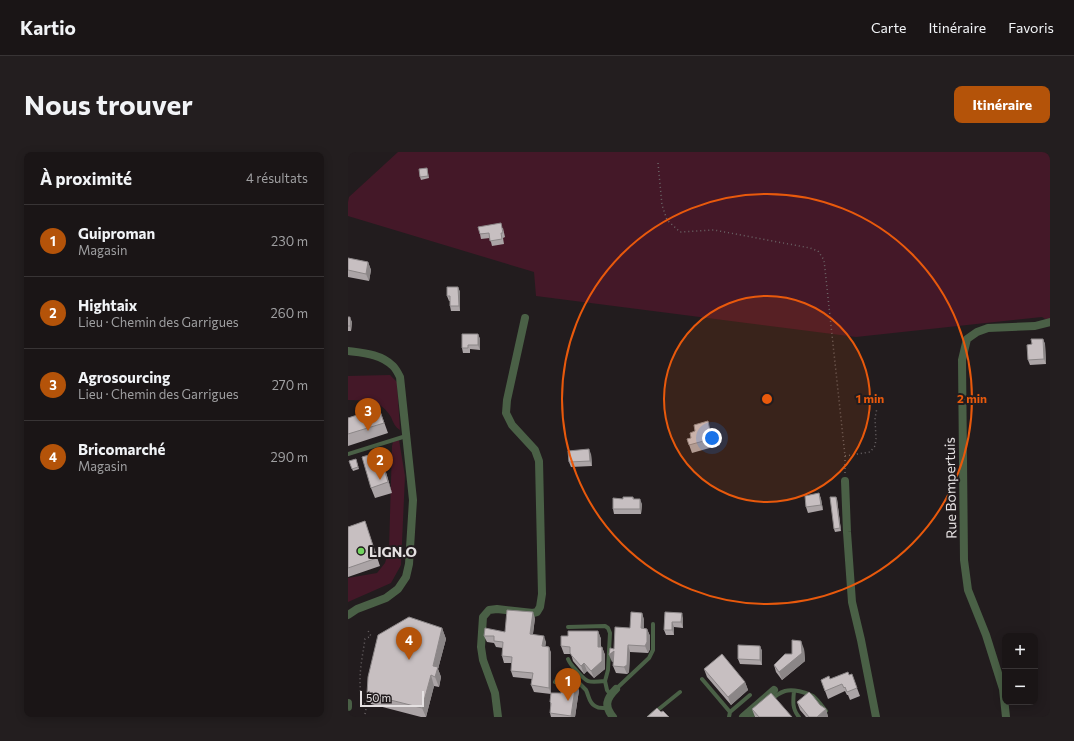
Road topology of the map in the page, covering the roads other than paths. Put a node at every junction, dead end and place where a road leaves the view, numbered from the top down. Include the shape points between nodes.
1 (525, 318) dead end
2 (1050, 322) edge
3 (348, 351) edge
4 (406, 436) junction
5 (348, 454) edge
6 (845, 481) road end
7 (348, 615) edge
8 (653, 624) dead end
9 (568, 627) dead end
10 (568, 659) edge
11 (702, 679) dead end
12 (605, 681) junction
13 (555, 682) dead end
14 (774, 690) dead end
15 (794, 691) junction
16 (613, 692) junction
17 (680, 692) dead end
18 (750, 695) dead end
19 (348, 703) edge
20 (767, 704) edge
21 (348, 707) edge
22 (607, 708) junction
23 (761, 708) edge
24 (826, 711) edge
25 (730, 712) junction
26 (498, 717) edge
27 (613, 717) edge
28 (649, 717) edge
29 (729, 717) edge
30 (743, 717) edge
31 (751, 717) edge
32 (799, 717) edge
33 (876, 717) edge
34 (1006, 717) edge

1 - 26 street via 506,413 512,425 535,450 539,461 542,594 537,612 497,609 489,610 484,617 481,647 495,693
2 - 34 street, Rue Bompertuis via 1035,326 988,328 977,332 967,339 962,360 964,560 968,590 986,634 1002,689
3 - 4 street via 371,354 384,359 394,367 400,377
4 - 5 lane
4 - 7 street via 413,500 406,577 398,589 386,598
6 - 33 street via 852,602
8 - 16 lane via 653,650 649,658
9 - 12 lane via 608,628 608,670
10 - 12 lane via 584,680 593,683
11 - 25 lane
12 - 16 lane via 607,690
13 - 22 lane via 564,674 572,675 594,706
14 - 30 street
15 - 20 lane via 785,691
15 - 24 lane via 813,696
15 - 32 lane via 793,709
16 - 22 street via 607,702
17 - 28 lane
18 - 25 lane
19 - 21 street
22 - 27 street
23 - 31 lane
25 - 29 lane

